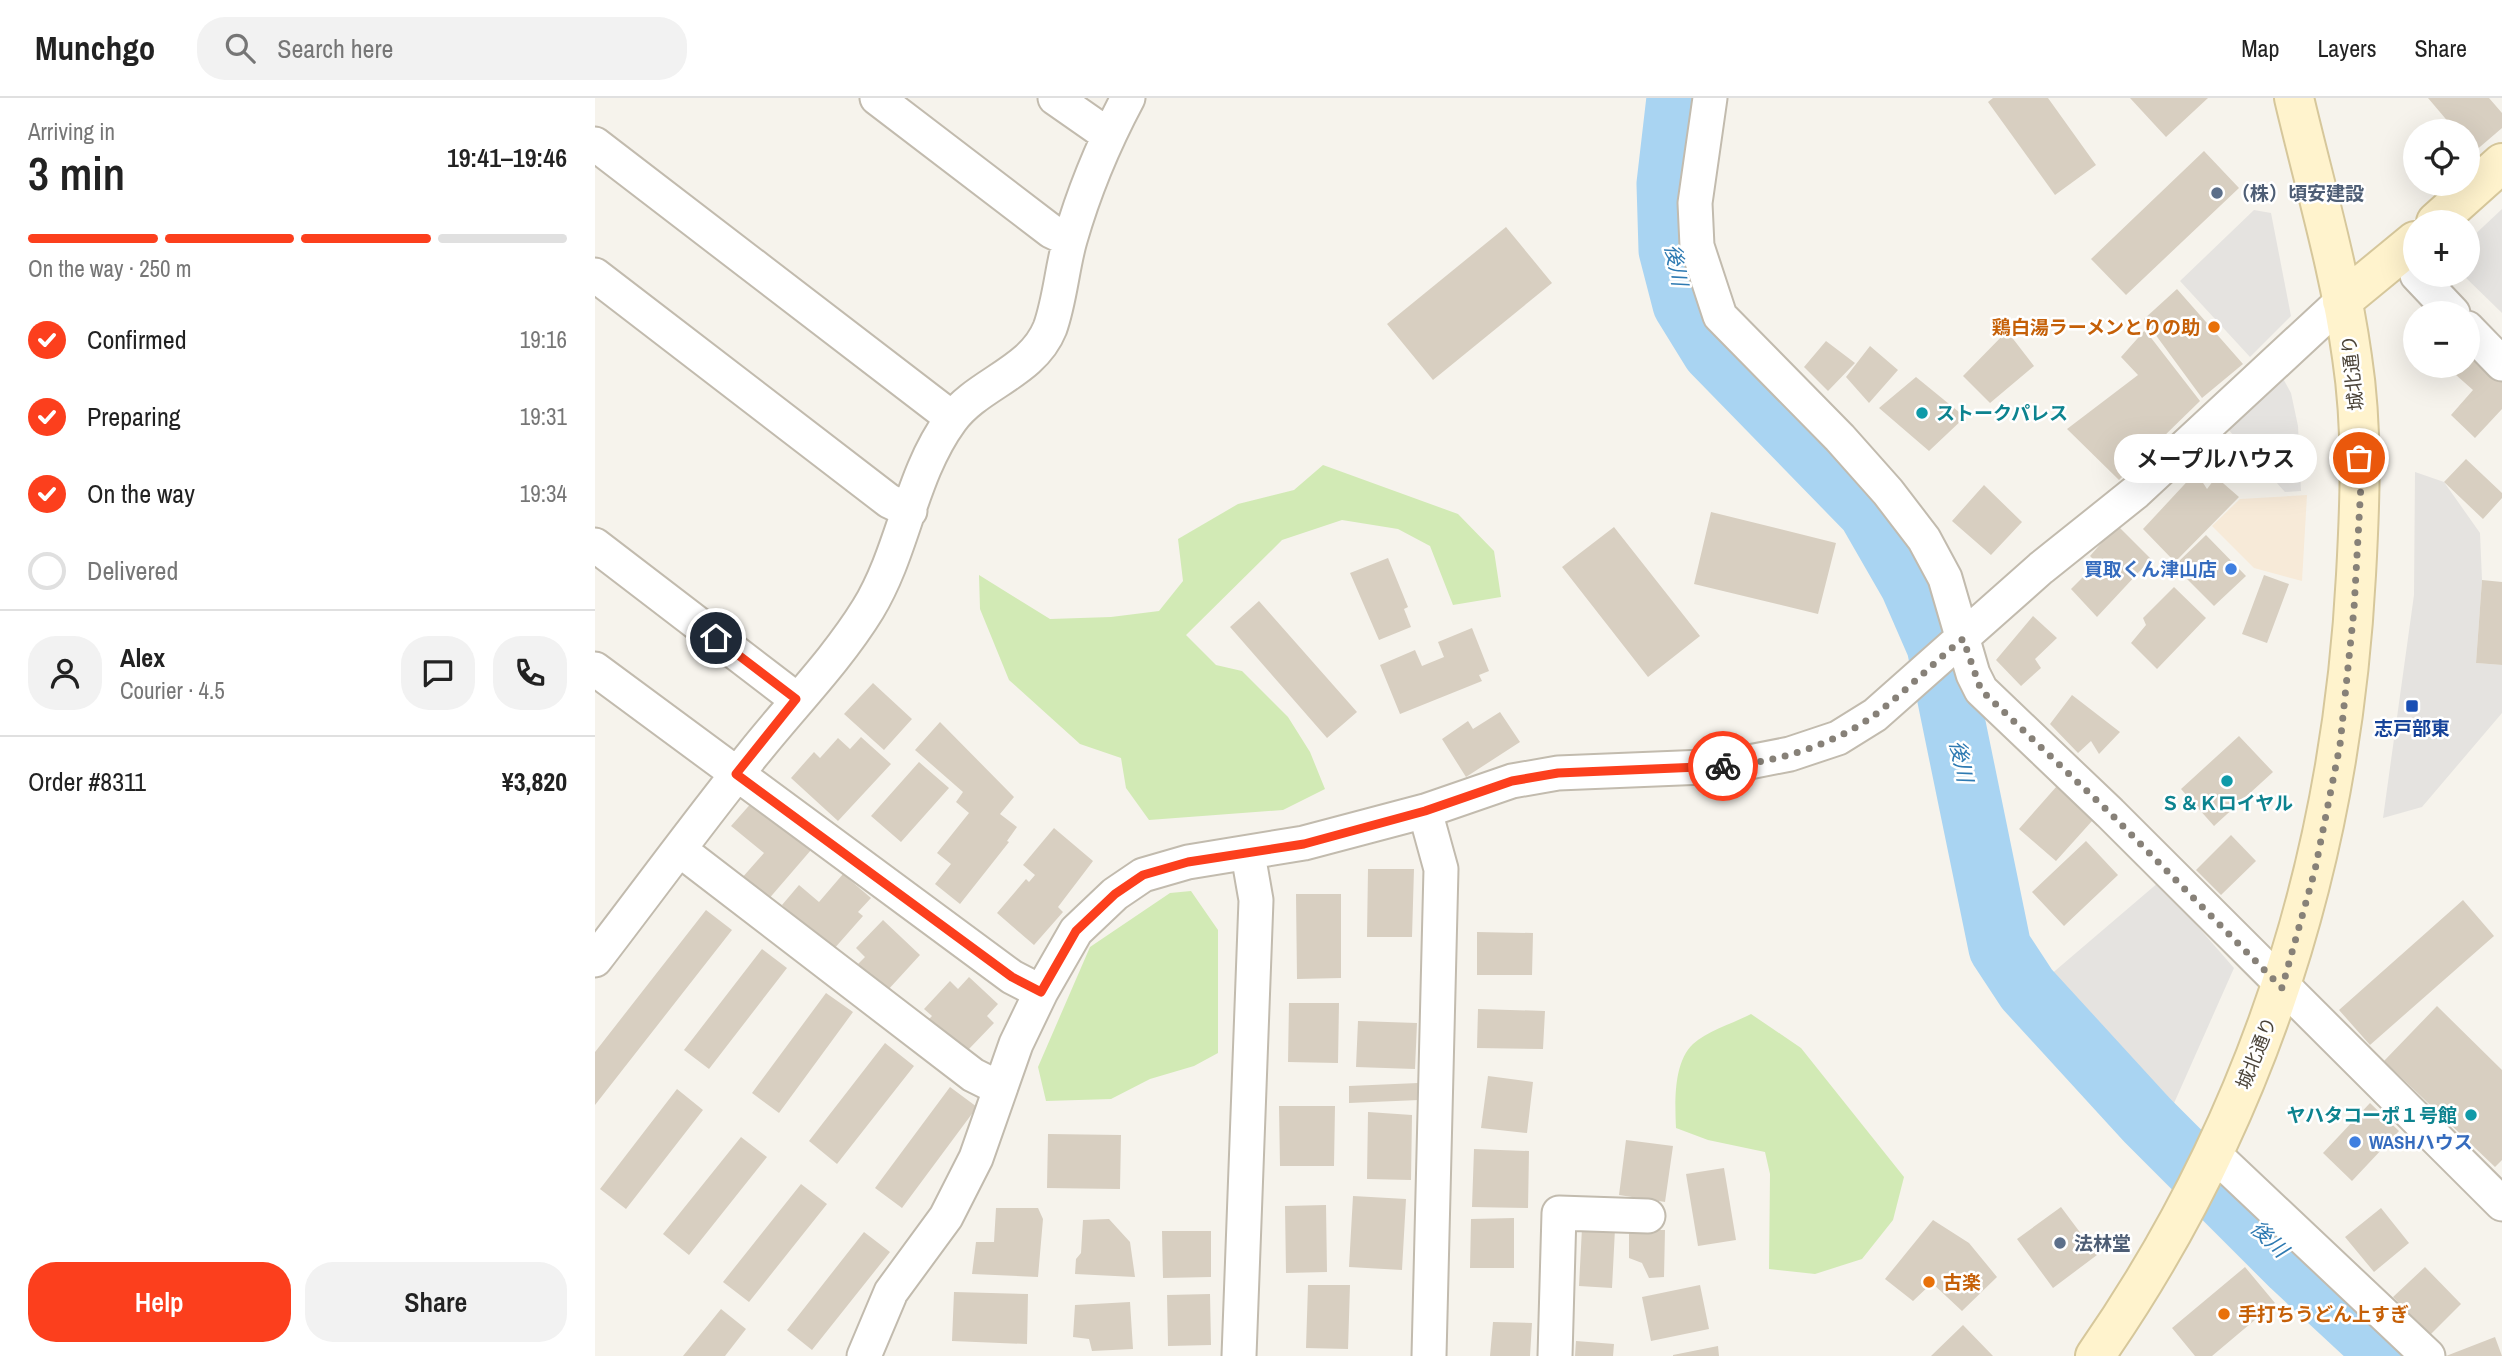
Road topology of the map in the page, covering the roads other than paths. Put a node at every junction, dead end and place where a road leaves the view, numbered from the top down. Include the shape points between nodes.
1 (877, 98) edge
2 (1055, 98) edge
3 (1128, 98) edge
4 (1710, 98) edge
5 (2294, 98) edge
6 (1108, 135) junction
7 (595, 144) edge
8 (2502, 163) edge
9 (2449, 210) edge
10 (1070, 240) junction
11 (2403, 266) edge
12 (595, 275) edge
13 (2432, 287) edge
14 (2341, 301) junction
15 (2443, 301) edge
16 (2480, 341) edge
17 (2502, 364) edge
18 (952, 418) junction
19 (910, 511) junction
20 (595, 545) edge
21 (1959, 642) junction
22 (595, 669) edge
23 (796, 699) junction
24 (736, 774) junction
25 (1425, 811) junction
26 (680, 849) junction
27 (1248, 854) junction
28 (595, 960) edge
29 (2282, 988) junction
30 (1041, 992) junction
31 (999, 1088) junction
32 (2213, 1155) junction
33 (2502, 1204) edge
34 (1648, 1216) dead end
35 (864, 1356) edge
36 (1239, 1356) edge
37 (1429, 1356) edge
38 (1555, 1356) edge
39 (2095, 1356) edge
40 (2428, 1356) edge

1 - 10 street via 1051,231
2 - 6 street
3 - 6 street
4 - 21 street via 1695,203 1697,246 1720,316 1840,439 1924,539 1945,578
5 - 14 street, 城北通り
6 - 10 street
7 - 18 street
8 - 9 street
10 - 18 street via 1050,328 1035,354
11 - 14 street
12 - 19 street via 889,501
13 - 15 street
14 - 21 street via 2136,492
14 - 29 street, 城北通り via 2353,358 2361,484 2354,609 2340,745 2315,870
16 - 17 street
18 - 19 street via 930,452
19 - 23 street via 869,606 839,652
20 - 23 street
21 - 25 street via 1875,715 1838,738 1790,754 1729,766 1558,773 1512,781
21 - 29 street via 1981,690
22 - 24 street
23 - 24 street
24 - 26 street
24 - 30 street via 1012,977
25 - 27 street via 1304,844
25 - 37 street via 1441,869
26 - 28 street
26 - 31 street via 973,1075
27 - 30 street via 1188,862 1143,875 1076,931
27 - 36 street via 1256,900
29 - 32 street, 城北通り
29 - 33 street
30 - 31 street
31 - 35 street via 976,1158 946,1217 891,1292
32 - 39 street, 城北通り via 2136,1297
32 - 40 street
34 - 38 street via 1559,1213

